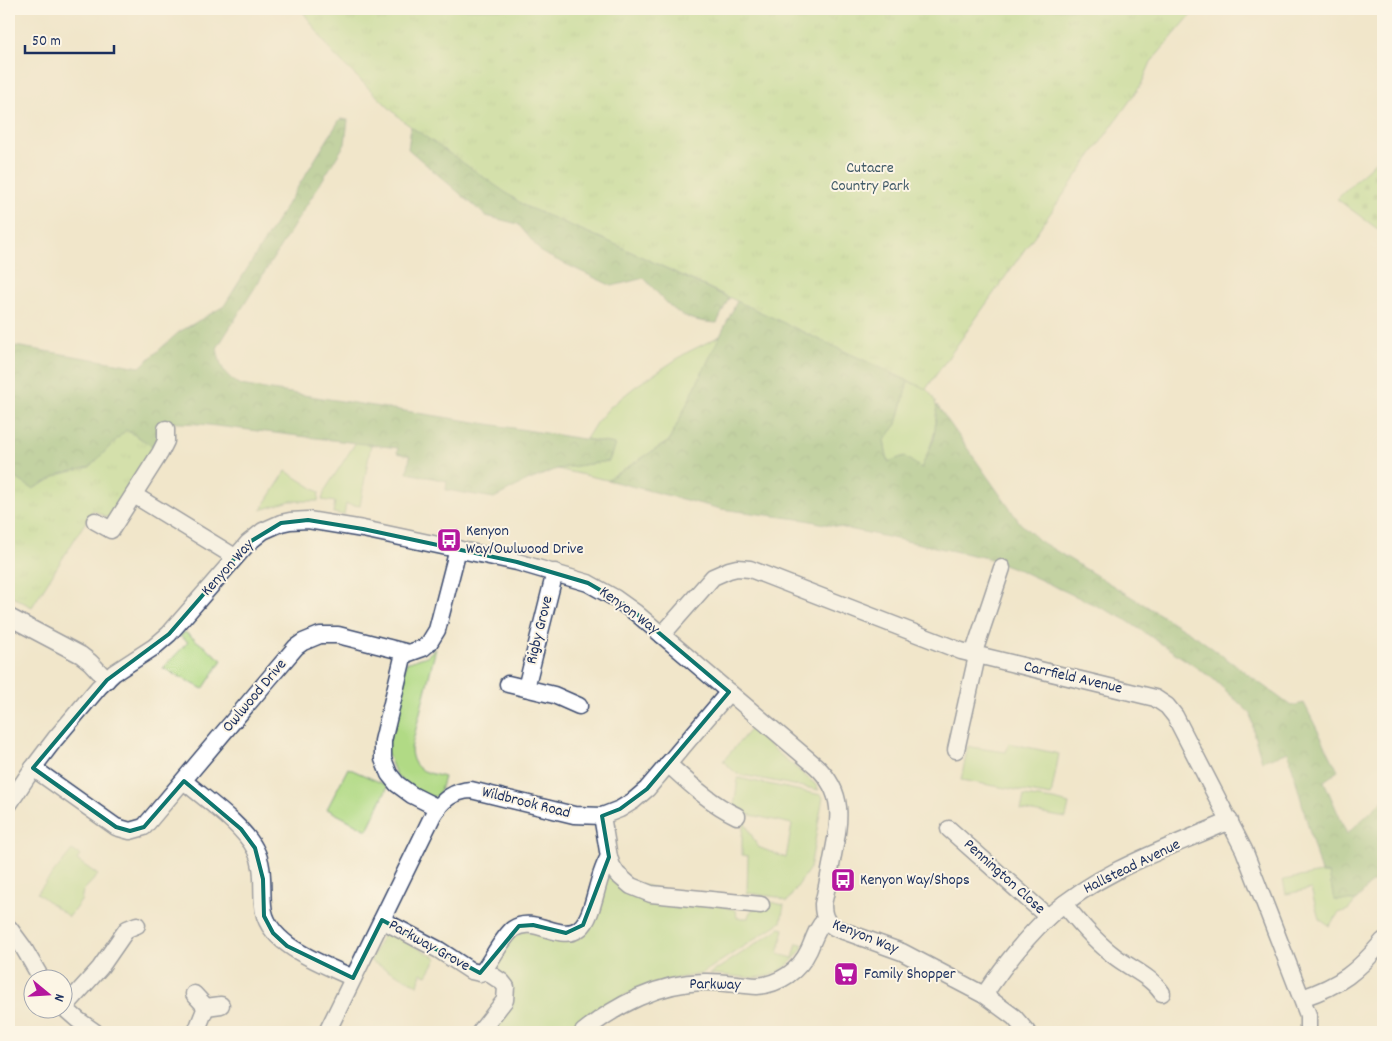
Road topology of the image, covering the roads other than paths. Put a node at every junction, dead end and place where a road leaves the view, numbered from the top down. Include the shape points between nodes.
1 (166, 430) dead end
2 (134, 495) junction
3 (95, 521) dead end
4 (458, 549) junction
5 (235, 557) junction
6 (1002, 568) dead end
7 (555, 572) junction
8 (9, 616) edge
9 (662, 635) junction
10 (404, 653) junction
11 (975, 655) junction
12 (107, 680) junction
13 (508, 684) dead end
14 (526, 688) junction
15 (729, 692) junction
16 (579, 706) dead end
17 (961, 743) dead end
18 (668, 764) junction
19 (32, 768) junction
20 (184, 780) junction
21 (9, 804) edge
22 (438, 808) junction
23 (602, 816) junction
24 (737, 816) dead end
25 (1230, 821) junction
26 (954, 837) dead end
27 (609, 857) junction
28 (1064, 904) junction
29 (762, 905) dead end
30 (1048, 917) junction
31 (382, 920) junction
32 (825, 920) junction
33 (129, 924) dead end
34 (9, 928) edge
35 (1383, 941) edge
36 (30, 968) edge
37 (484, 970) junction
38 (353, 978) junction
39 (1162, 993) dead end
40 (194, 994) dead end
41 (984, 995) junction
42 (72, 998) edge
43 (1302, 998) junction
44 (72, 1015) edge
45 (95, 1032) edge
46 (196, 1032) edge
47 (327, 1032) edge
48 (480, 1032) edge
49 (583, 1032) edge
50 (1027, 1032) edge
51 (1308, 1032) edge

1 - 2 street via 164,447
2 - 3 street via 111,530
2 - 5 street
4 - 5 street, Kenyon Way via 299,520 263,531
4 - 7 street, Kenyon Way
4 - 10 street via 433,637 423,648
5 - 12 street, Kenyon Way via 169,634
6 - 11 street
7 - 9 street, Kenyon Way via 601,589
7 - 14 street, Rigby Grove
8 - 12 street via 81,655
9 - 11 street, Carrfield Avenue via 713,577 728,570 744,568
9 - 15 street, Kenyon Way
10 - 20 street, Owlwood Drive via 338,635 320,635 303,642
10 - 22 street via 383,741 383,759 397,784
11 - 17 street
11 - 25 street, Carrfield Avenue via 1155,698 1175,716
12 - 19 street, Kenyon Way
13 - 14 street
14 - 16 street
15 - 18 street, Wildbrook Road
15 - 32 street, Kenyon Way via 816,766 834,789 839,817 823,904
18 - 23 street, Wildbrook Road via 633,801
18 - 24 street via 719,807
19 - 20 street, Owlwood Drive via 116,827 130,831 144,827
19 - 21 street, Kenyon Way
20 - 38 street via 241,829 255,848 262,874 264,916 273,933 287,946
22 - 23 street, Wildbrook Road via 450,796 472,790 574,815
22 - 31 street, Wildbrook Road
23 - 27 street
25 - 28 street, Hallstead Avenue via 1100,879
25 - 43 street, Carrfield Avenue via 1253,870
26 - 30 street, Pennington Close
27 - 29 street via 624,881 644,892 743,909
27 - 37 street via 601,872 588,918 578,930 566,933 534,925 519,926 508,935
28 - 30 street, Hallstead Avenue
28 - 39 street via 1101,945 1156,985
30 - 41 street, Hallstead Avenue via 1013,955
31 - 37 street, Parkway Grove via 471,971 480,973
31 - 38 street, Wildbrook Road
32 - 41 street, Kenyon Way via 832,927 902,952
32 - 49 street, Parkway via 816,930 800,966 780,980 757,986 703,982 659,989 614,1010
33 - 42 street via 100,968
34 - 36 street via 23,947
35 - 43 street via 1348,978
37 - 48 street, Parkway Grove via 502,982 506,993 499,1009
38 - 47 street, Wildbrook Road
40 - 46 street via 214,1006
41 - 50 street, Kenyon Way via 1014,1017
43 - 51 street, Carrfield Avenue via 1308,1015
44 - 45 street

